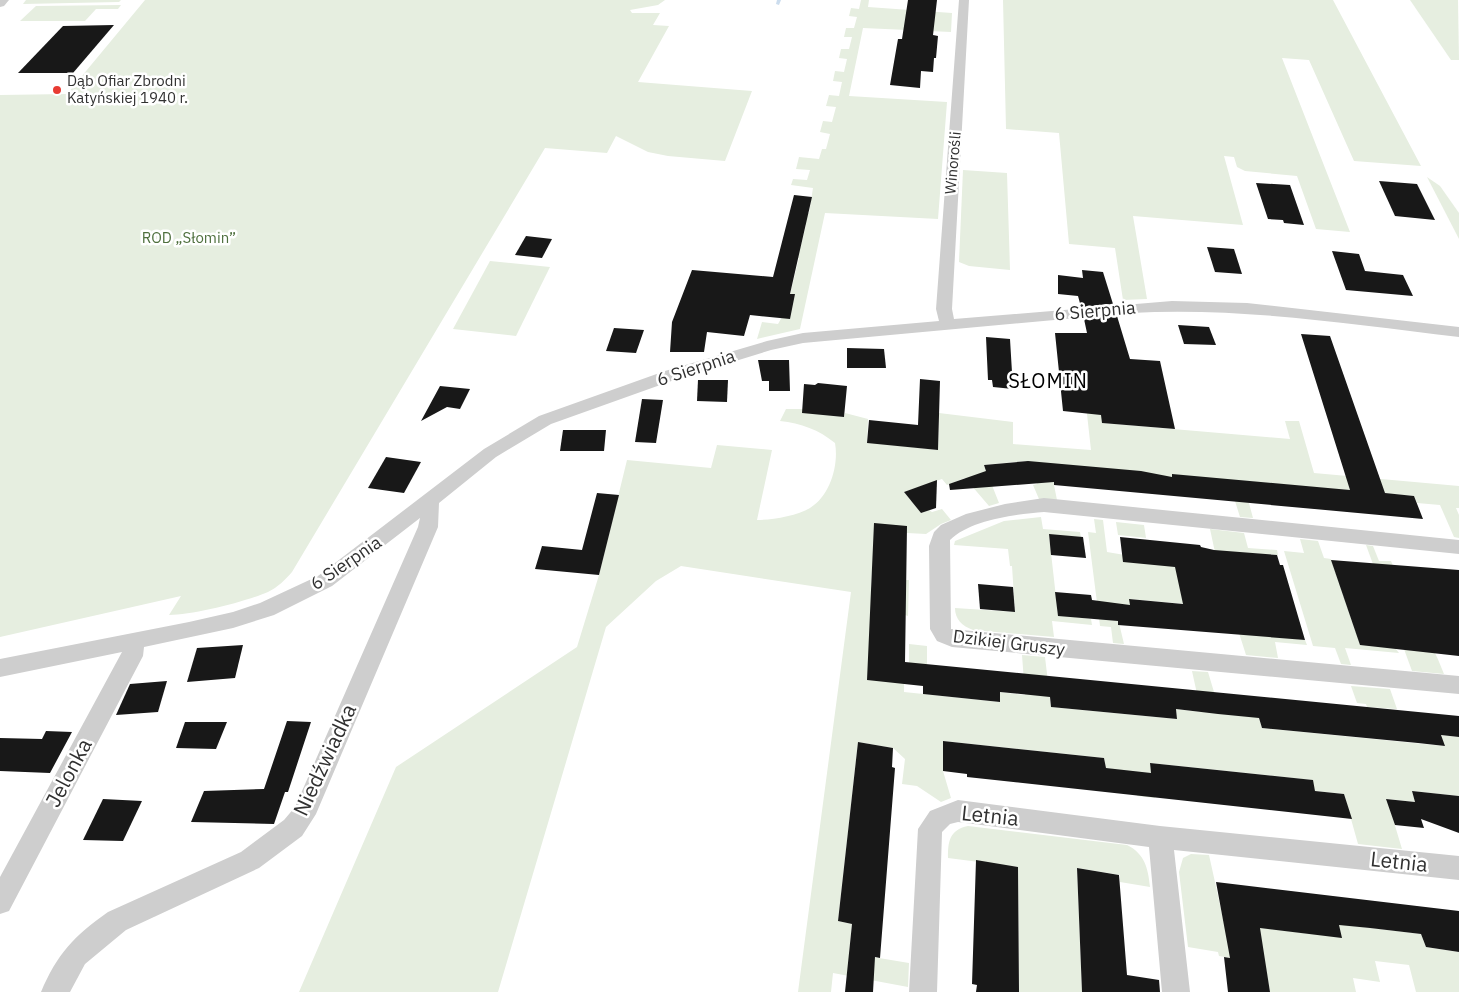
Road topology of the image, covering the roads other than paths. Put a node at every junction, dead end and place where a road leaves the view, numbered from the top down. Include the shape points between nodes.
1 (4, 0) edge
2 (964, 0) edge
3 (0, 4) edge
4 (948, 326) junction
5 (1459, 332) edge
6 (429, 501) junction
7 (1459, 547) edge
8 (134, 642) junction
9 (0, 668) edge
10 (1459, 685) edge
11 (1160, 837) junction
12 (1459, 868) edge
13 (0, 902) edge
14 (55, 992) edge
15 (923, 992) edge
16 (1176, 992) edge

1 - 3 street
2 - 4 street, Winorośli via 944,309
4 - 5 street, 6 Sierpnia via 1172,306 1263,310
4 - 6 street, 6 Sierpnia via 795,339 671,375 545,420 490,453
6 - 8 street, 6 Sierpnia via 336,574 291,598 233,620
6 - 14 street, Niedźwiadka via 428,527 304,814 293,828 250,860 117,921 76,955
7 - 10 street, Dzikiej Gruszy via 1044,505 999,511 950,529 940,537 939,546 940,629 952,639
8 - 9 street, 6 Sierpnia
8 - 13 street, Jelonka via 132,656
11 - 12 street, Letnia
11 - 15 street, Letnia via 958,811 936,819 930,829
11 - 16 street

